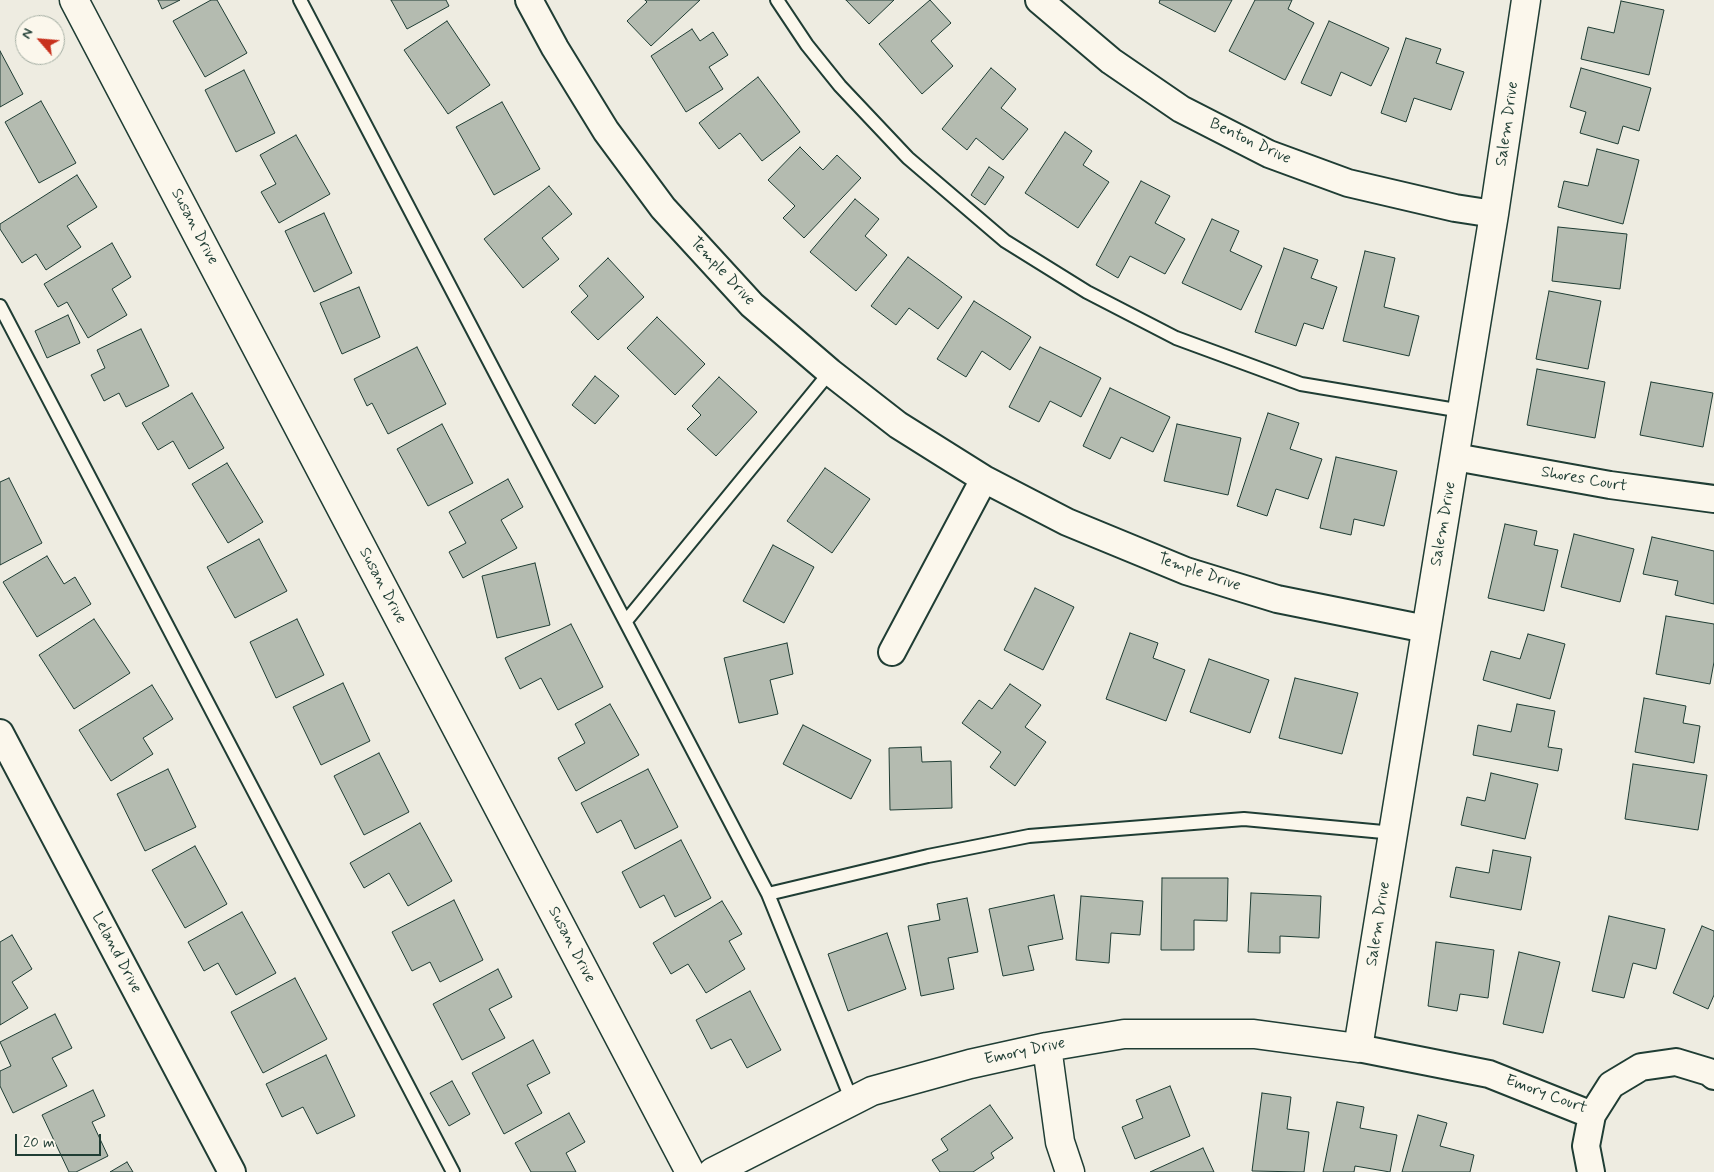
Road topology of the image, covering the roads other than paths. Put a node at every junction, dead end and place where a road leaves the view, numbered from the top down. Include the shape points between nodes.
1 (74, 0) edge
2 (300, 0) edge
3 (529, 0) edge
4 (777, 0) edge
5 (1039, 0) edge
6 (1521, 1) edge
7 (1494, 214) junction
8 (0, 306) edge
9 (830, 372) junction
10 (1462, 412) junction
11 (1455, 457) junction
12 (984, 479) junction
13 (1714, 500) edge
14 (626, 621) junction
15 (1426, 628) junction
16 (892, 652) dead end
17 (0, 733) edge
18 (1394, 833) junction
19 (768, 894) junction
20 (1047, 1047) junction
21 (1358, 1048) junction
22 (1714, 1076) edge
23 (852, 1102) junction
24 (1592, 1115) junction
25 (232, 1172) edge
26 (453, 1172) edge
27 (690, 1172) edge
28 (713, 1172) edge
29 (1070, 1172) edge
30 (1591, 1172) edge

1 - 27 street, Susan Drive
2 - 14 lane
3 - 9 street, Temple Drive via 606,131 663,208 752,305
4 - 10 lane via 840,86 908,158 1005,241 1087,292 1176,338 1301,384
5 - 7 street, Benton Drive via 1111,61 1174,104 1269,154 1348,183
6 - 7 street, Salem Drive
7 - 10 street, Salem Drive
8 - 26 lane
9 - 12 street, Temple Drive via 898,425
9 - 14 lane
10 - 11 street, Salem Drive
11 - 13 street, Shores Court
11 - 15 street, Salem Drive
12 - 15 street, Temple Drive via 1066,522 1186,571 1277,599
12 - 16 street
14 - 19 lane
15 - 18 street, Salem Drive
17 - 25 street, Leland Drive
18 - 19 lane via 1244,819 1029,836
18 - 21 street, Salem Drive
19 - 23 lane
20 - 21 street, Emory Drive via 1124,1034 1254,1034
20 - 23 street, Emory Drive via 881,1088
20 - 29 street via 1060,1142
21 - 24 street, Emory Court via 1489,1074
22 - 24 street, Emory Court via 1676,1062 1641,1067 1611,1085
23 - 28 street, Emory Drive
24 - 30 street via 1586,1146

